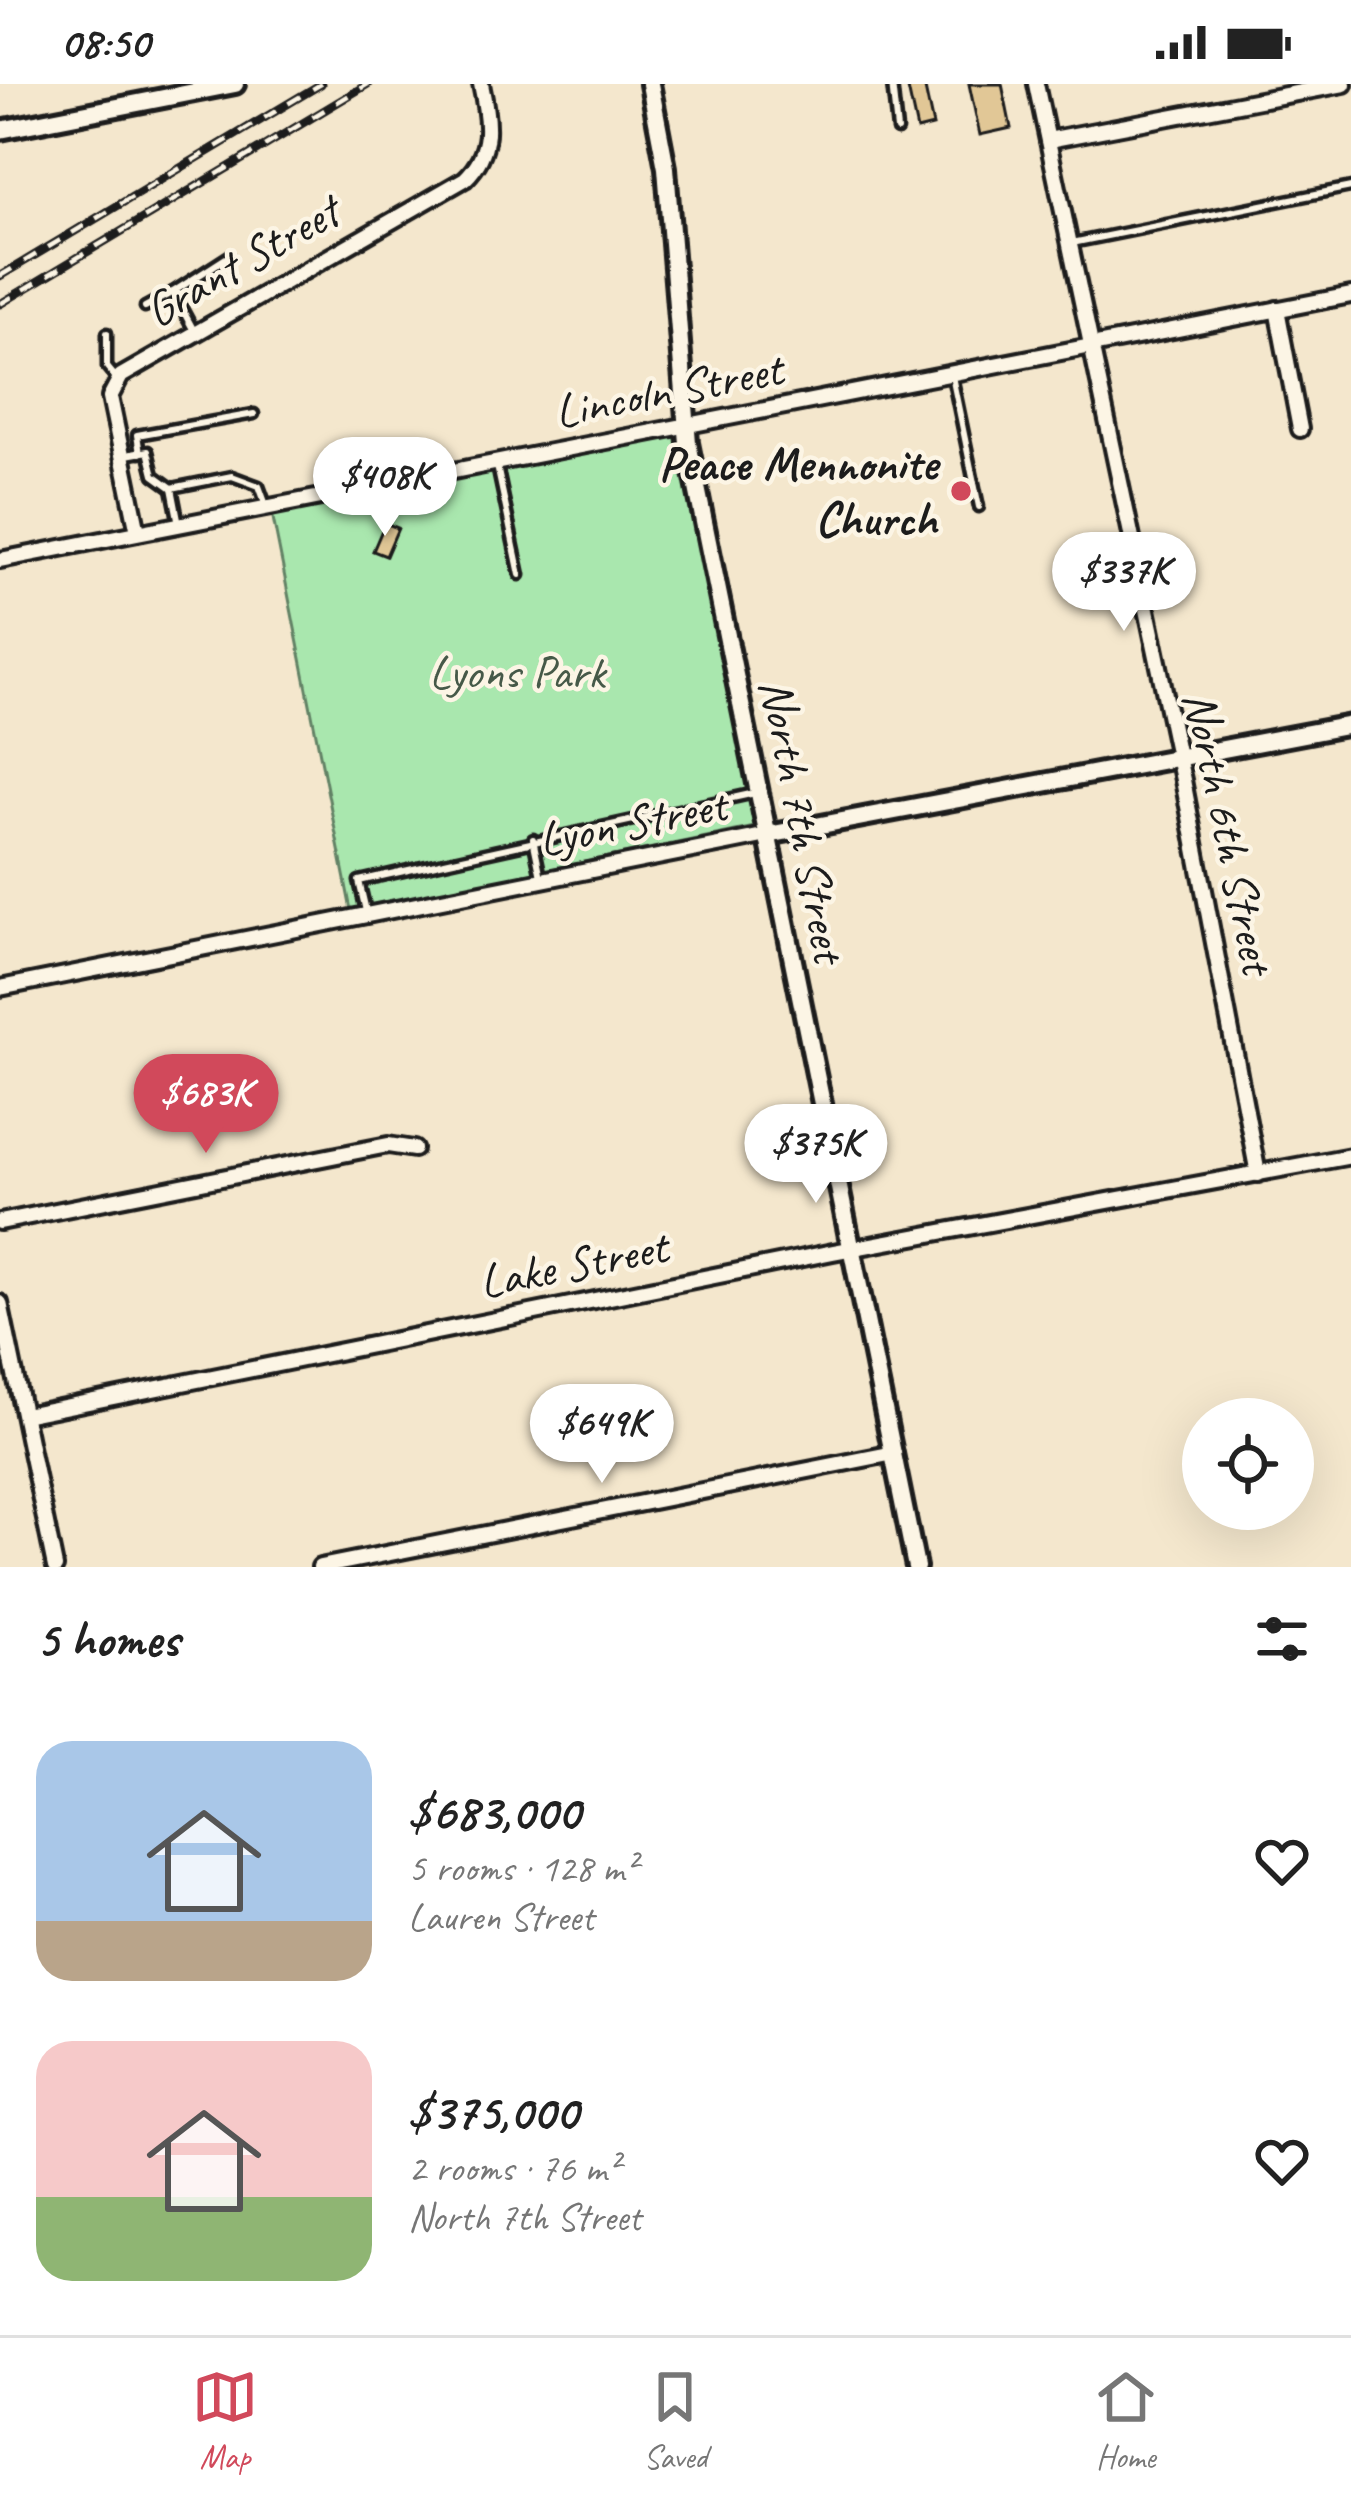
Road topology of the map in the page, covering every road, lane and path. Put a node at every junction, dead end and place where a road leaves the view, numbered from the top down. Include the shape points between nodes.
1 (235, 84) edge
2 (481, 84) edge
3 (650, 84) edge
4 (892, 84) edge
5 (1036, 84) edge
6 (1344, 84) edge
7 (0, 130) edge
8 (897, 130) dead end
9 (1048, 140) junction
10 (1351, 187) edge
11 (1068, 244) junction
12 (229, 256) dead end
13 (172, 292) junction
14 (1351, 296) edge
15 (145, 308) dead end
16 (1277, 309) junction
17 (194, 331) junction
18 (107, 333) dead end
19 (1090, 346) junction
20 (951, 373) junction
21 (118, 380) junction
22 (254, 414) dead end
23 (687, 425) junction
24 (1300, 429) dead end
25 (140, 453) junction
26 (121, 456) junction
27 (496, 462) junction
28 (172, 488) junction
29 (979, 507) dead end
30 (267, 508) junction
31 (179, 524) junction
32 (138, 532) junction
33 (0, 560) edge
34 (520, 575) dead end
35 (1351, 725) edge
36 (1177, 758) junction
37 (759, 792) junction
38 (767, 835) junction
39 (533, 839) junction
40 (542, 878) junction
41 (366, 914) junction
42 (0, 988) edge
43 (414, 1148) dead end
44 (1351, 1156) edge
45 (1258, 1174) junction
46 (0, 1222) edge
47 (851, 1249) junction
48 (0, 1303) edge
49 (24, 1414) junction
50 (893, 1454) junction
51 (55, 1567) edge
52 (320, 1567) edge
53 (916, 1567) edge

1 - 7 street
2 - 17 street, Grant Street via 485,151 470,174
3 - 23 street, North 7th Street via 666,168
4 - 8 lane
5 - 9 street, North 6th Street
6 - 9 street
9 - 11 street, North 6th Street
10 - 11 lane
11 - 19 street, North 6th Street
12 - 13 lane
13 - 15 lane
13 - 17 lane
14 - 16 street, Lincoln Street
16 - 19 street, Lincoln Street
16 - 24 street
17 - 21 street, Grant Street
18 - 21 lane via 107,367
19 - 20 street, Lincoln Street
19 - 36 street, North 6th Street
20 - 23 street, Lincoln Street
20 - 29 lane
21 - 26 street, Grant Street via 110,397
22 - 25 lane via 137,435
23 - 27 street, Lincoln Street
23 - 37 street, North 7th Street
25 - 26 lane
25 - 28 lane via 148,451 154,475
26 - 32 street, Grant Street
27 - 30 street, Lincoln Street
27 - 34 lane
28 - 30 lane via 232,476 260,486
28 - 31 lane
30 - 31 street, Lincoln Street
31 - 32 street, Lincoln Street
32 - 33 street, Lincoln Street
35 - 36 street, Lyon Street
36 - 38 street, Lyon Street
36 - 45 street, North 6th Street
37 - 38 street, North 7th Street
37 - 39 lane
38 - 40 street, Lyon Street
38 - 47 street, North 7th Street
39 - 40 lane
39 - 41 lane via 359,881
40 - 41 street, Lyon Street
41 - 42 street, Lyon Street
43 - 46 street via 388,1145
44 - 45 street, Lake Street
45 - 47 street, Lake Street
47 - 49 street, Lake Street
47 - 50 street, North 7th Street
48 - 49 street
49 - 51 street
50 - 52 street
50 - 53 street, North 7th Street

